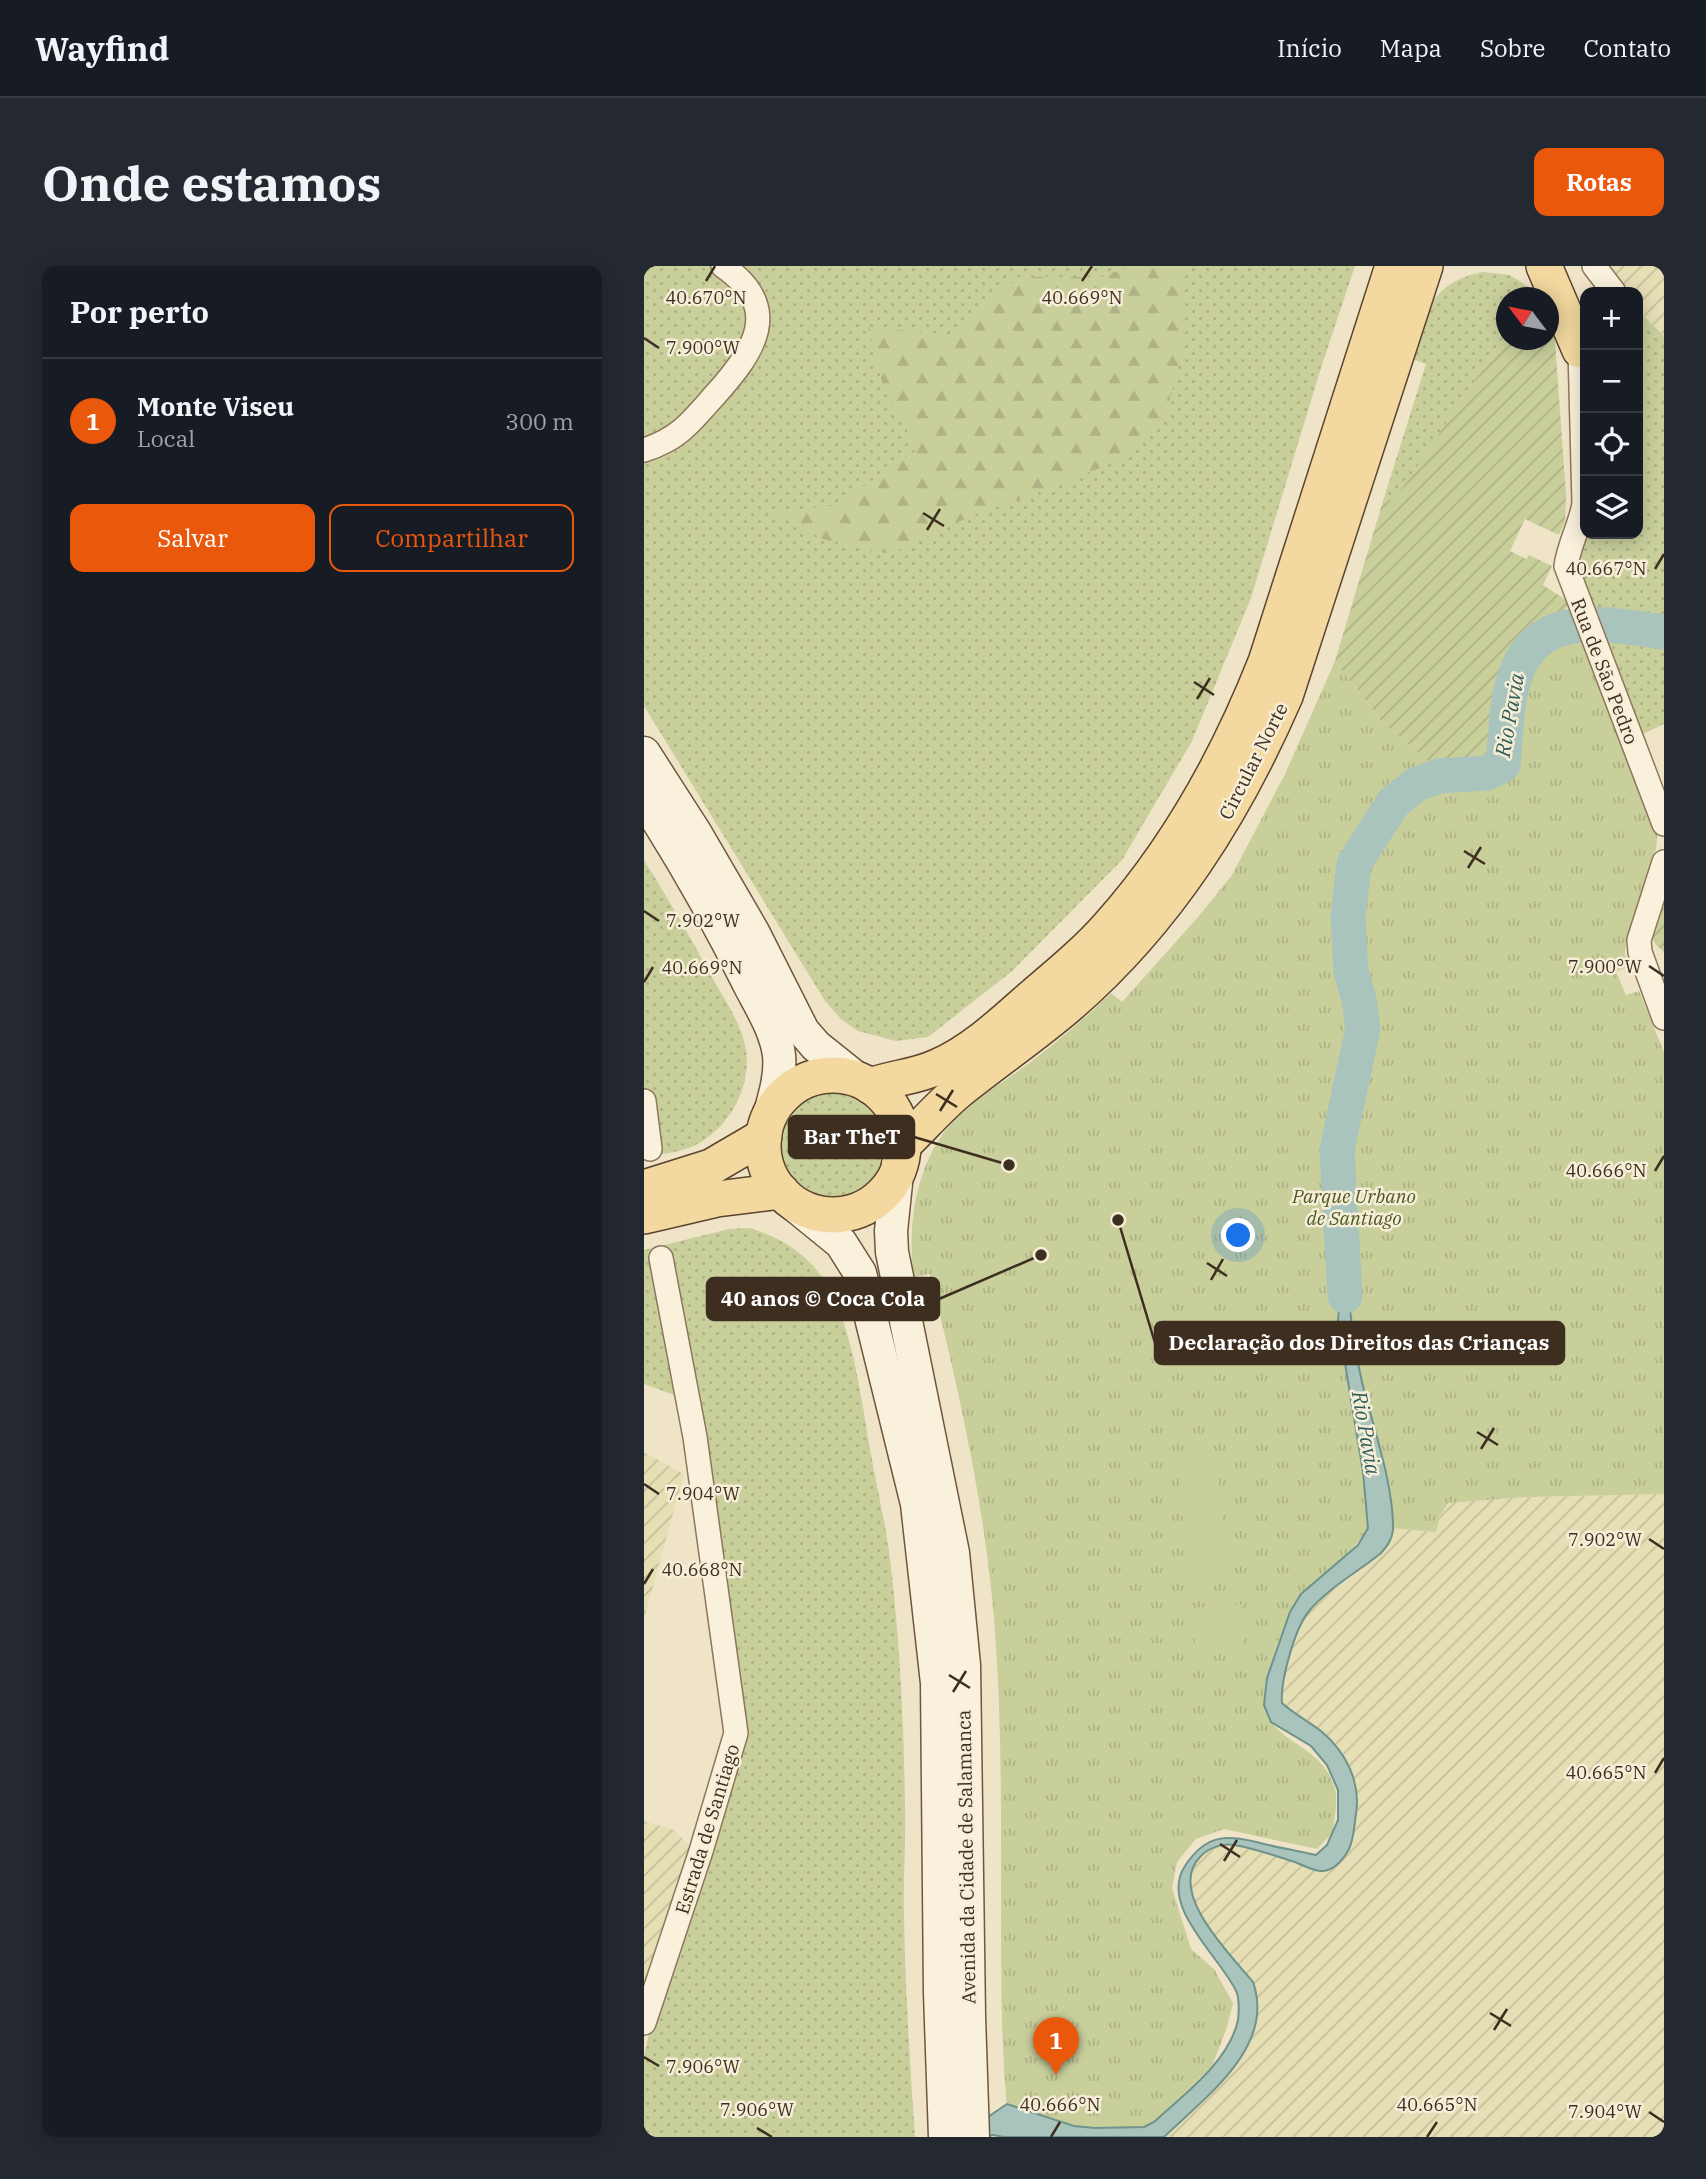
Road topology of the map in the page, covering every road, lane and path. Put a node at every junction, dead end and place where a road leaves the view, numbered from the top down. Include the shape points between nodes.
1 (723, 266) edge
2 (1449, 266) edge
3 (1524, 266) edge
4 (1594, 266) edge
5 (1412, 273) edge
6 (1555, 273) edge
7 (1610, 287) edge
8 (1580, 349) edge
9 (1580, 350) edge
10 (1583, 413) edge
11 (644, 450) edge
12 (1580, 522) edge
13 (644, 753) edge
14 (644, 799) edge
15 (1664, 824) edge
16 (1664, 862) edge
17 (1657, 975) edge
18 (1664, 1018) edge
19 (863, 1082) junction
20 (644, 1101) edge
21 (767, 1125) junction
22 (650, 1149) dead end
23 (901, 1154) junction
24 (644, 1188) edge
25 (784, 1195) junction
26 (644, 1216) edge
27 (662, 1258) dead end
28 (644, 2023) edge
29 (959, 2130) edge

1 - 11 street via 751,290 757,335 742,365 692,421 667,443
2 - 5 main road
3 - 6 main road
4 - 7 street
5 - 19 main road, Circular Norte via 1247,711 1178,835 1109,926 1000,1026 937,1068
5 - 23 main road, Circular Norte via 1285,696 1223,820 1168,901 1105,971 1014,1050 957,1092
6 - 8 main road via 1574,286
9 - 10 street, Rua de São Pedro
12 - 15 street, Rua de São Pedro via 1566,566
13 - 19 main road via 753,932 803,1031
14 - 21 main road via 678,851 769,1024 779,1055 778,1085
16 - 17 street via 1639,940 1640,952
17 - 18 street
19 - 21 main road via 836,1074 798,1084 782,1097
19 - 23 main road via 891,1104 900,1123
20 - 22 street
21 - 24 main road via 711,1167
21 - 25 main road via 764,1159 772,1181
23 - 25 main road via 890,1186 874,1203 853,1213 830,1216 807,1211
23 - 29 main road, Avenida da Cidade de Salamanca via 892,1252 953,1553 964,1665 968,2016
25 - 26 main road via 717,1199
25 - 29 main road, Avenida da Cidade de Salamanca via 841,1243 860,1273 917,1503 937,1682 940,1993
27 - 28 street, Estrada de Santiago via 695,1437 736,1732

